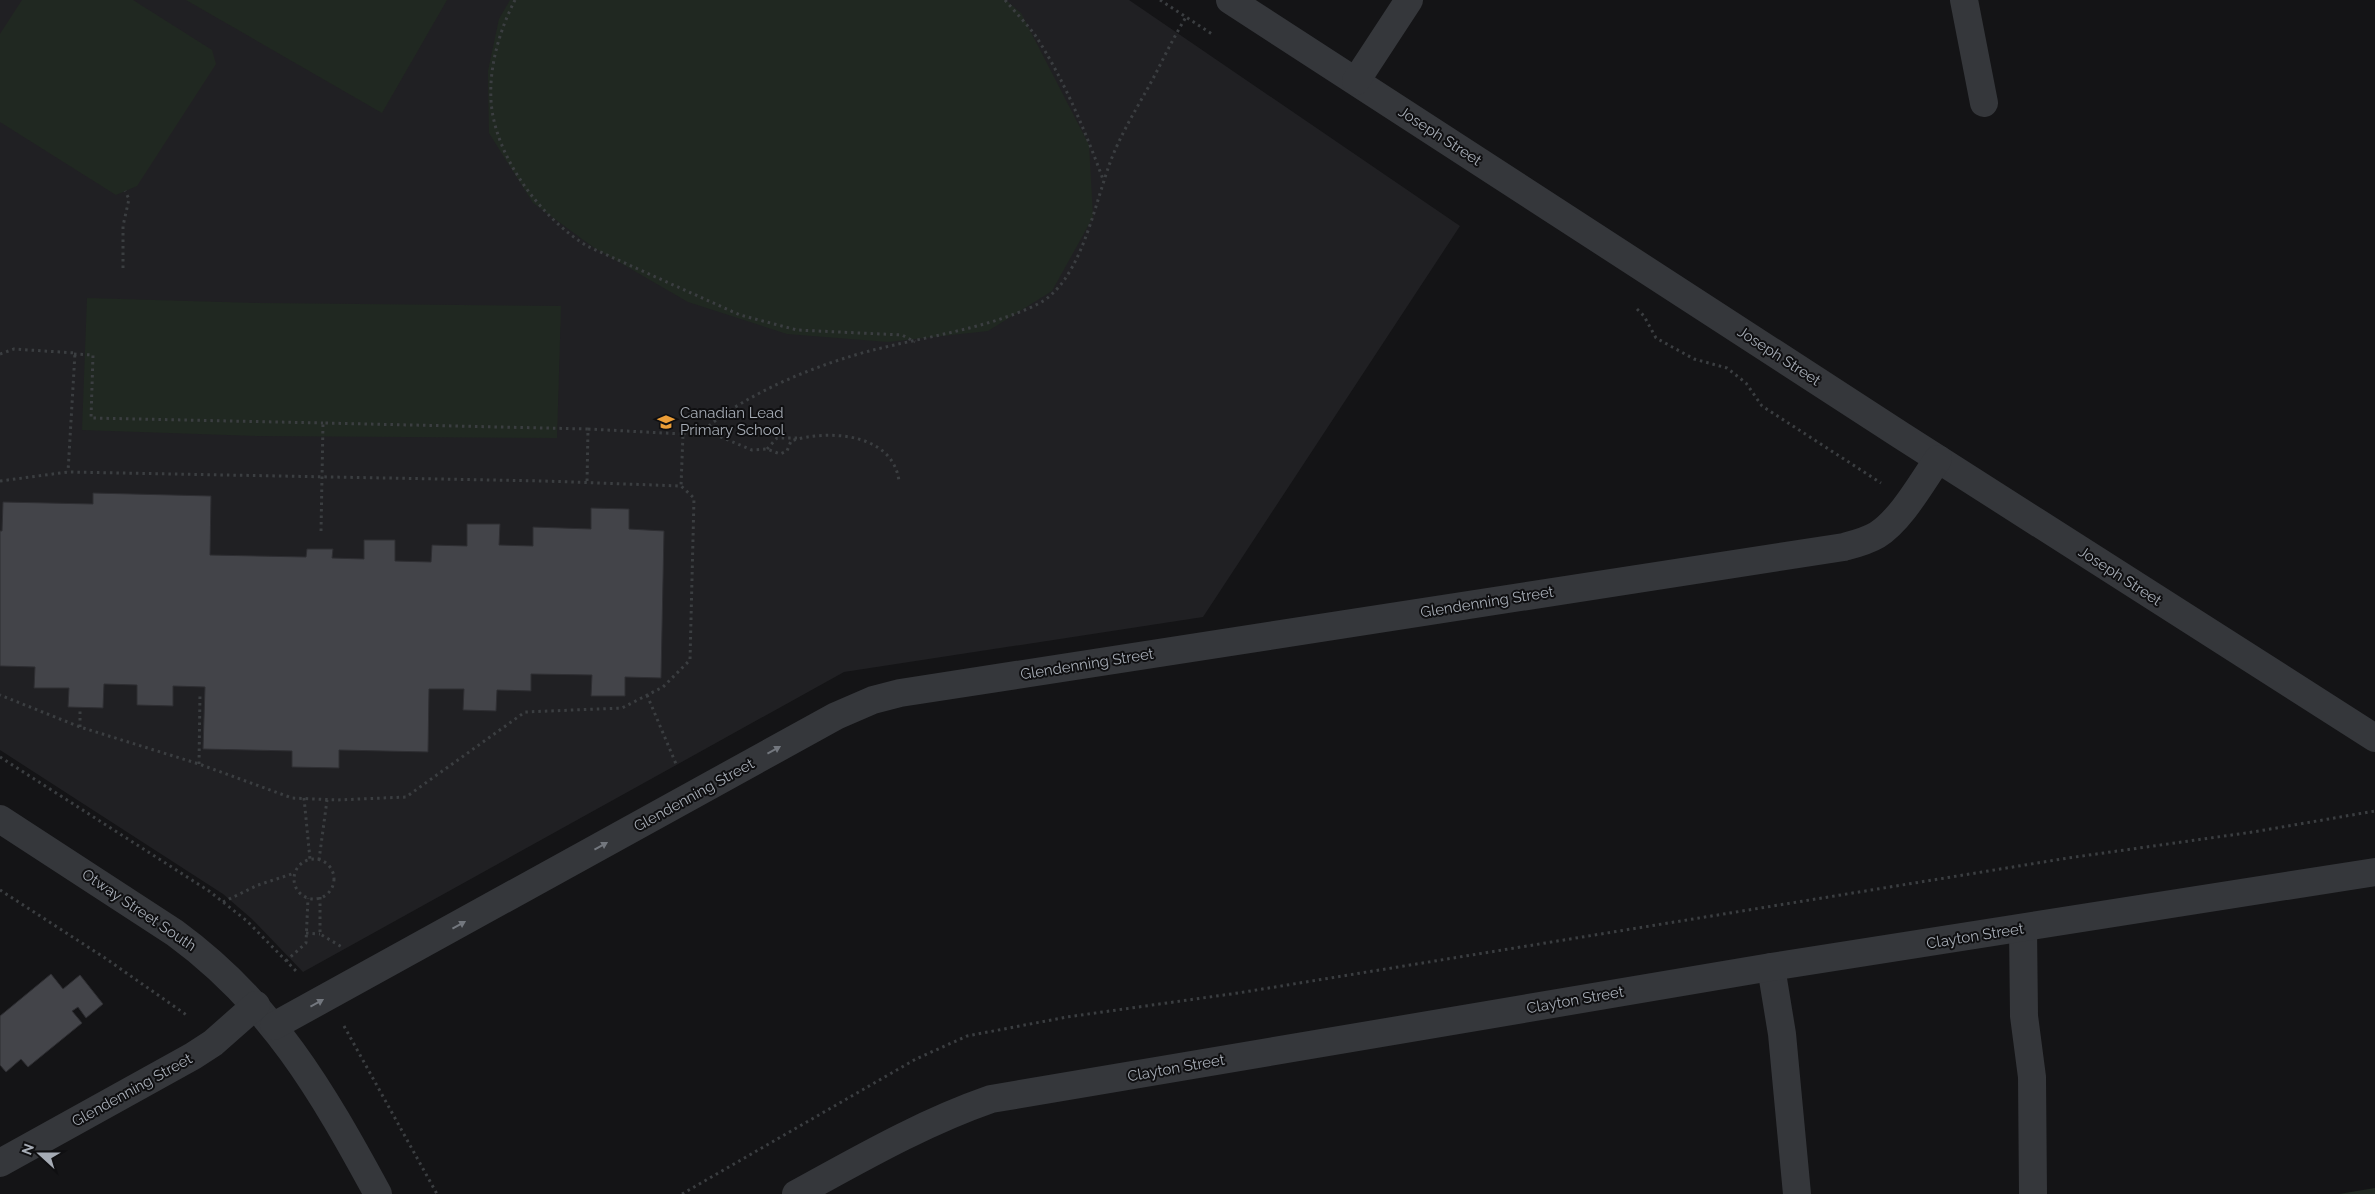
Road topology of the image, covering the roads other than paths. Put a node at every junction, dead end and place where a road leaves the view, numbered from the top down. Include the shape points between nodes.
1 (1230, 0) edge
2 (1409, 0) edge
3 (1964, 0) edge
4 (1356, 81) junction
5 (1984, 103) dead end
6 (1938, 459) junction
7 (2329, 711) junction
8 (2375, 738) edge
9 (2375, 758) edge
10 (0, 819) edge
11 (2375, 872) edge
12 (2022, 928) junction
13 (1771, 968) junction
14 (256, 1006) junction
15 (274, 1026) junction
16 (0, 1163) edge
17 (378, 1194) edge
18 (796, 1194) edge
19 (1797, 1194) edge
20 (2033, 1194) edge

1 - 4 street, Joseph Street
2 - 4 street
3 - 5 street
4 - 6 street, Joseph Street
6 - 7 street, Joseph Street
15 -> 6 street, Glendenning Street via 836,716 872,700 900,693 1844,547 1868,540 1884,530
7 - 8 street, Joseph Street
7 - 9 street, Joseph Street
10 - 14 street, Otway Street South via 175,933 224,973
11 - 12 street, Clayton Street
12 - 13 street, Clayton Street
12 - 20 street via 2024,1016 2032,1077
13 - 18 street, Clayton Street via 991,1098 920,1127
13 - 19 street via 1782,1034
14 - 15 street, Otway Street South
14 - 16 street, Glendenning Street via 220,1038 193,1056
15 - 17 street, Otway Street South via 331,1109

